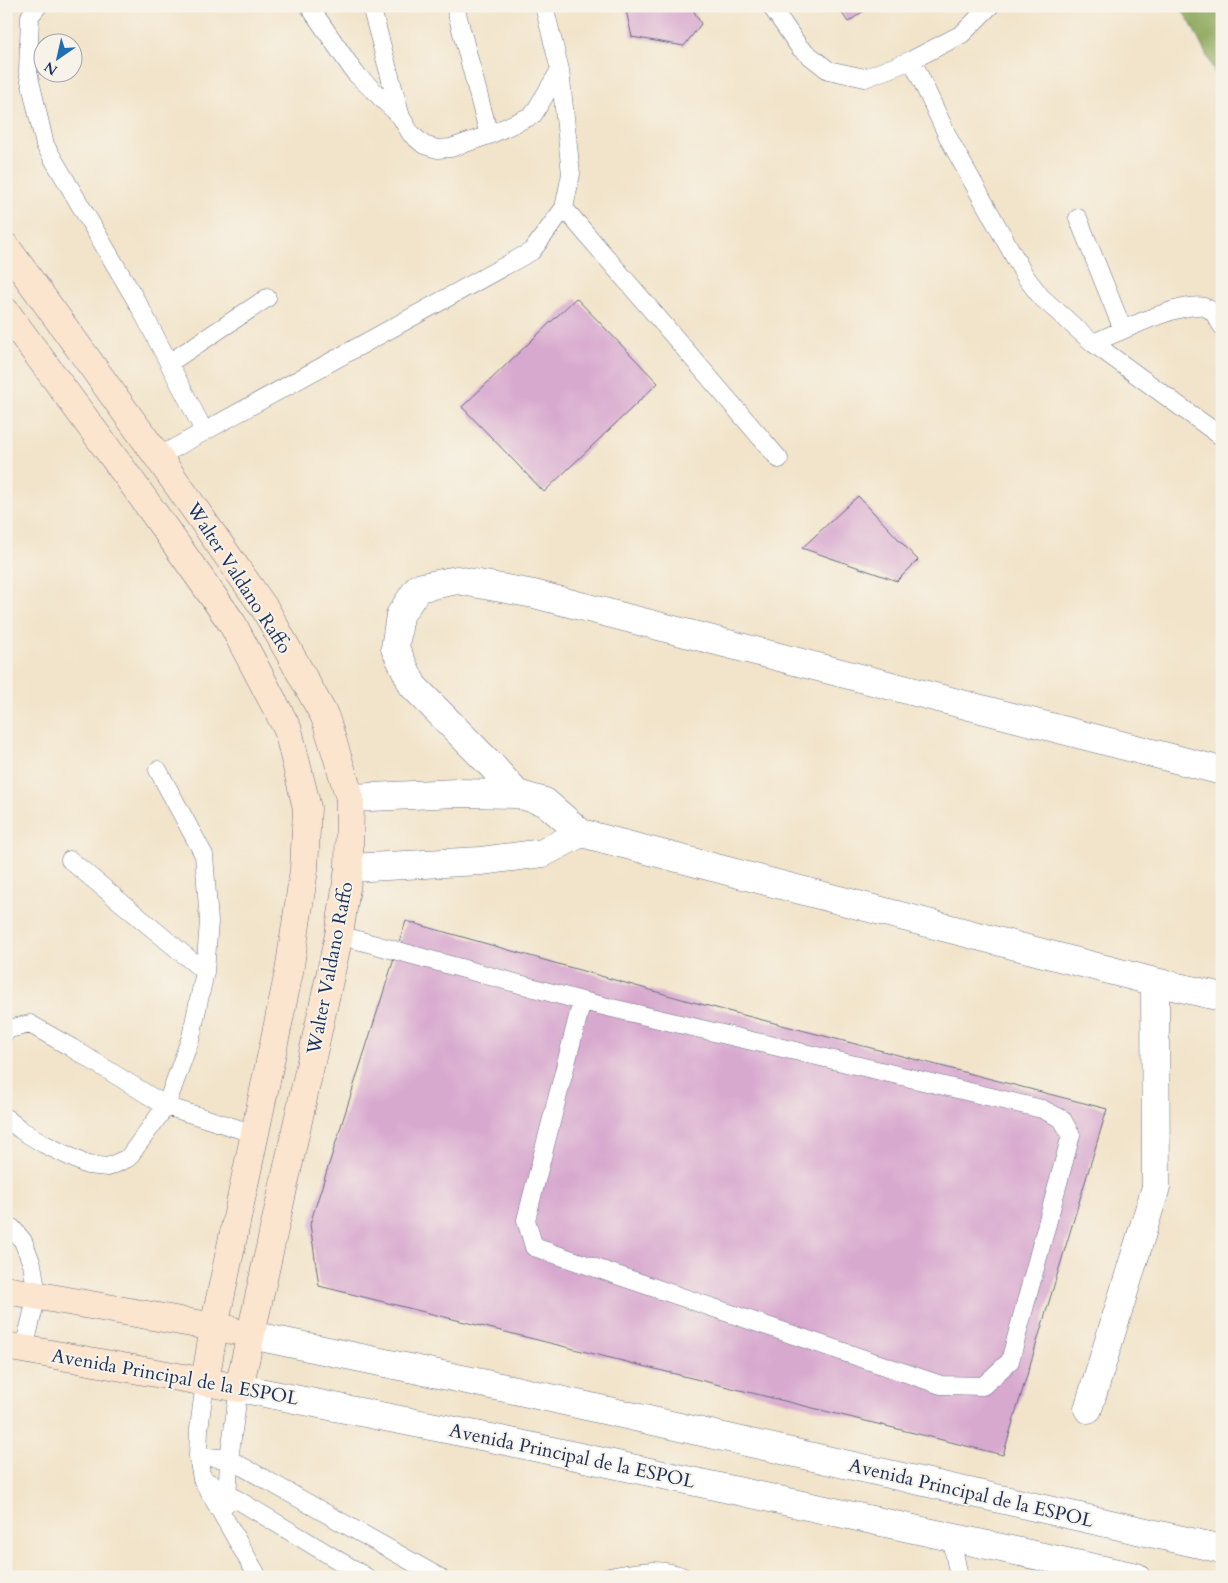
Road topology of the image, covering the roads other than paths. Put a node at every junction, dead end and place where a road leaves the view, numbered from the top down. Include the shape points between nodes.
1 (38, 6) edge
2 (309, 6) edge
3 (370, 6) edge
4 (455, 6) edge
5 (544, 6) edge
6 (772, 6) edge
7 (990, 6) edge
8 (912, 60) junction
9 (560, 70) junction
10 (402, 117) junction
11 (489, 135) junction
12 (564, 208) junction
13 (1078, 218) dead end
14 (6, 247) edge
15 (267, 298) dead end
16 (6, 312) edge
17 (1222, 326) edge
18 (1122, 330) junction
19 (1093, 343) junction
20 (169, 363) junction
21 (204, 431) junction
22 (1222, 437) edge
23 (158, 457) junction
24 (779, 459) dead end
25 (158, 770) dead end
26 (1222, 771) edge
27 (517, 794) junction
28 (350, 798) junction
29 (580, 833) junction
30 (70, 860) dead end
31 (349, 868) junction
32 (339, 935) junction
33 (205, 972) junction
34 (289, 972) junction
35 (329, 982) junction
36 (1155, 982) junction
37 (1222, 997) edge
38 (582, 1001) junction
39 (6, 1032) edge
40 (166, 1106) junction
41 (6, 1118) edge
42 (255, 1134) junction
43 (6, 1225) edge
44 (6, 1290) edge
45 (37, 1295) junction
46 (214, 1327) junction
47 (251, 1335) junction
48 (15, 1347) edge
49 (205, 1382) junction
50 (239, 1388) junction
51 (1088, 1409) dead end
52 (198, 1456) junction
53 (229, 1459) junction
54 (202, 1478) junction
55 (228, 1493) junction
56 (226, 1519) junction
57 (950, 1536) junction
58 (1222, 1549) edge
59 (258, 1577) edge
60 (366, 1577) edge
61 (439, 1577) edge
62 (608, 1577) edge
63 (683, 1577) edge
64 (959, 1577) edge
65 (1136, 1577) edge

1 - 20 lane via 30,16 28,72 45,145
2 - 10 lane via 356,73
3 - 10 lane
4 - 11 lane
5 - 9 lane
6 - 8 lane via 800,48 828,70 865,78
7 - 8 lane via 962,34
8 - 19 lane via 950,141 1025,276 1042,297
9 - 11 lane via 533,114
9 - 12 lane via 571,174
10 - 11 lane via 411,134 424,145 438,149 452,148
12 - 21 lane via 532,251
12 - 24 lane
13 - 18 lane
14 - 23 main road, Walter Valdano Raffo
15 - 20 lane
16 - 34 main road, Walter Valdano Raffo via 232,623 288,730 307,808 304,870
17 - 18 lane via 1215,314 1204,307 1179,308
18 - 19 lane
19 - 22 lane
20 - 21 lane
21 - 23 lane
23 - 28 main road, Walter Valdano Raffo via 265,610 325,717
25 - 33 lane via 204,855 209,922
26 - 27 street via 534,594 457,580 418,588 400,615 394,648 413,686
27 - 28 street
27 - 29 street via 545,802
28 - 31 main road, Walter Valdano Raffo
29 - 31 street via 543,852 481,861
29 - 36 street
30 - 33 lane
31 - 32 main road, Walter Valdano Raffo
32 - 35 main road, Walter Valdano Raffo
32 - 38 lane
33 - 40 lane via 191,1037
34 - 35 main road
34 - 42 main road, Walter Valdano Raffo
35 - 47 main road, Walter Valdano Raffo
36 - 37 street
36 - 51 street via 1156,1187
38 - 38 lane via 1042,1108 1062,1119 1070,1135 1010,1361 983,1386 940,1385 534,1247 526,1220
39 - 40 lane via 30,1024
40 - 41 lane via 128,1158 108,1167 87,1165 44,1144
40 - 42 lane
42 - 46 main road, Walter Valdano Raffo
43 - 45 lane via 23,1241 32,1264
44 - 45 main road
45 - 46 main road
45 - 48 lane
46 - 47 main road
46 - 49 main road, Walter Valdano Raffo
47 - 50 main road, Walter Valdano Raffo
47 - 58 street, Avenida Principal de la ESPOL via 515,1390
48 - 49 main road, Avenida Principal de la ESPOL
49 - 50 main road, Avenida Principal de la ESPOL
49 - 52 lane
50 - 53 lane
50 - 57 street, Avenida Principal de la ESPOL via 506,1441
52 - 53 lane
52 - 54 lane
53 - 55 lane
53 - 61 lane
54 - 55 lane
54 - 56 lane
55 - 56 lane
55 - 60 lane
56 - 59 lane
57 - 64 lane
57 - 65 street, Avenida Principal de la ESPOL
62 - 63 lane via 650,1570

